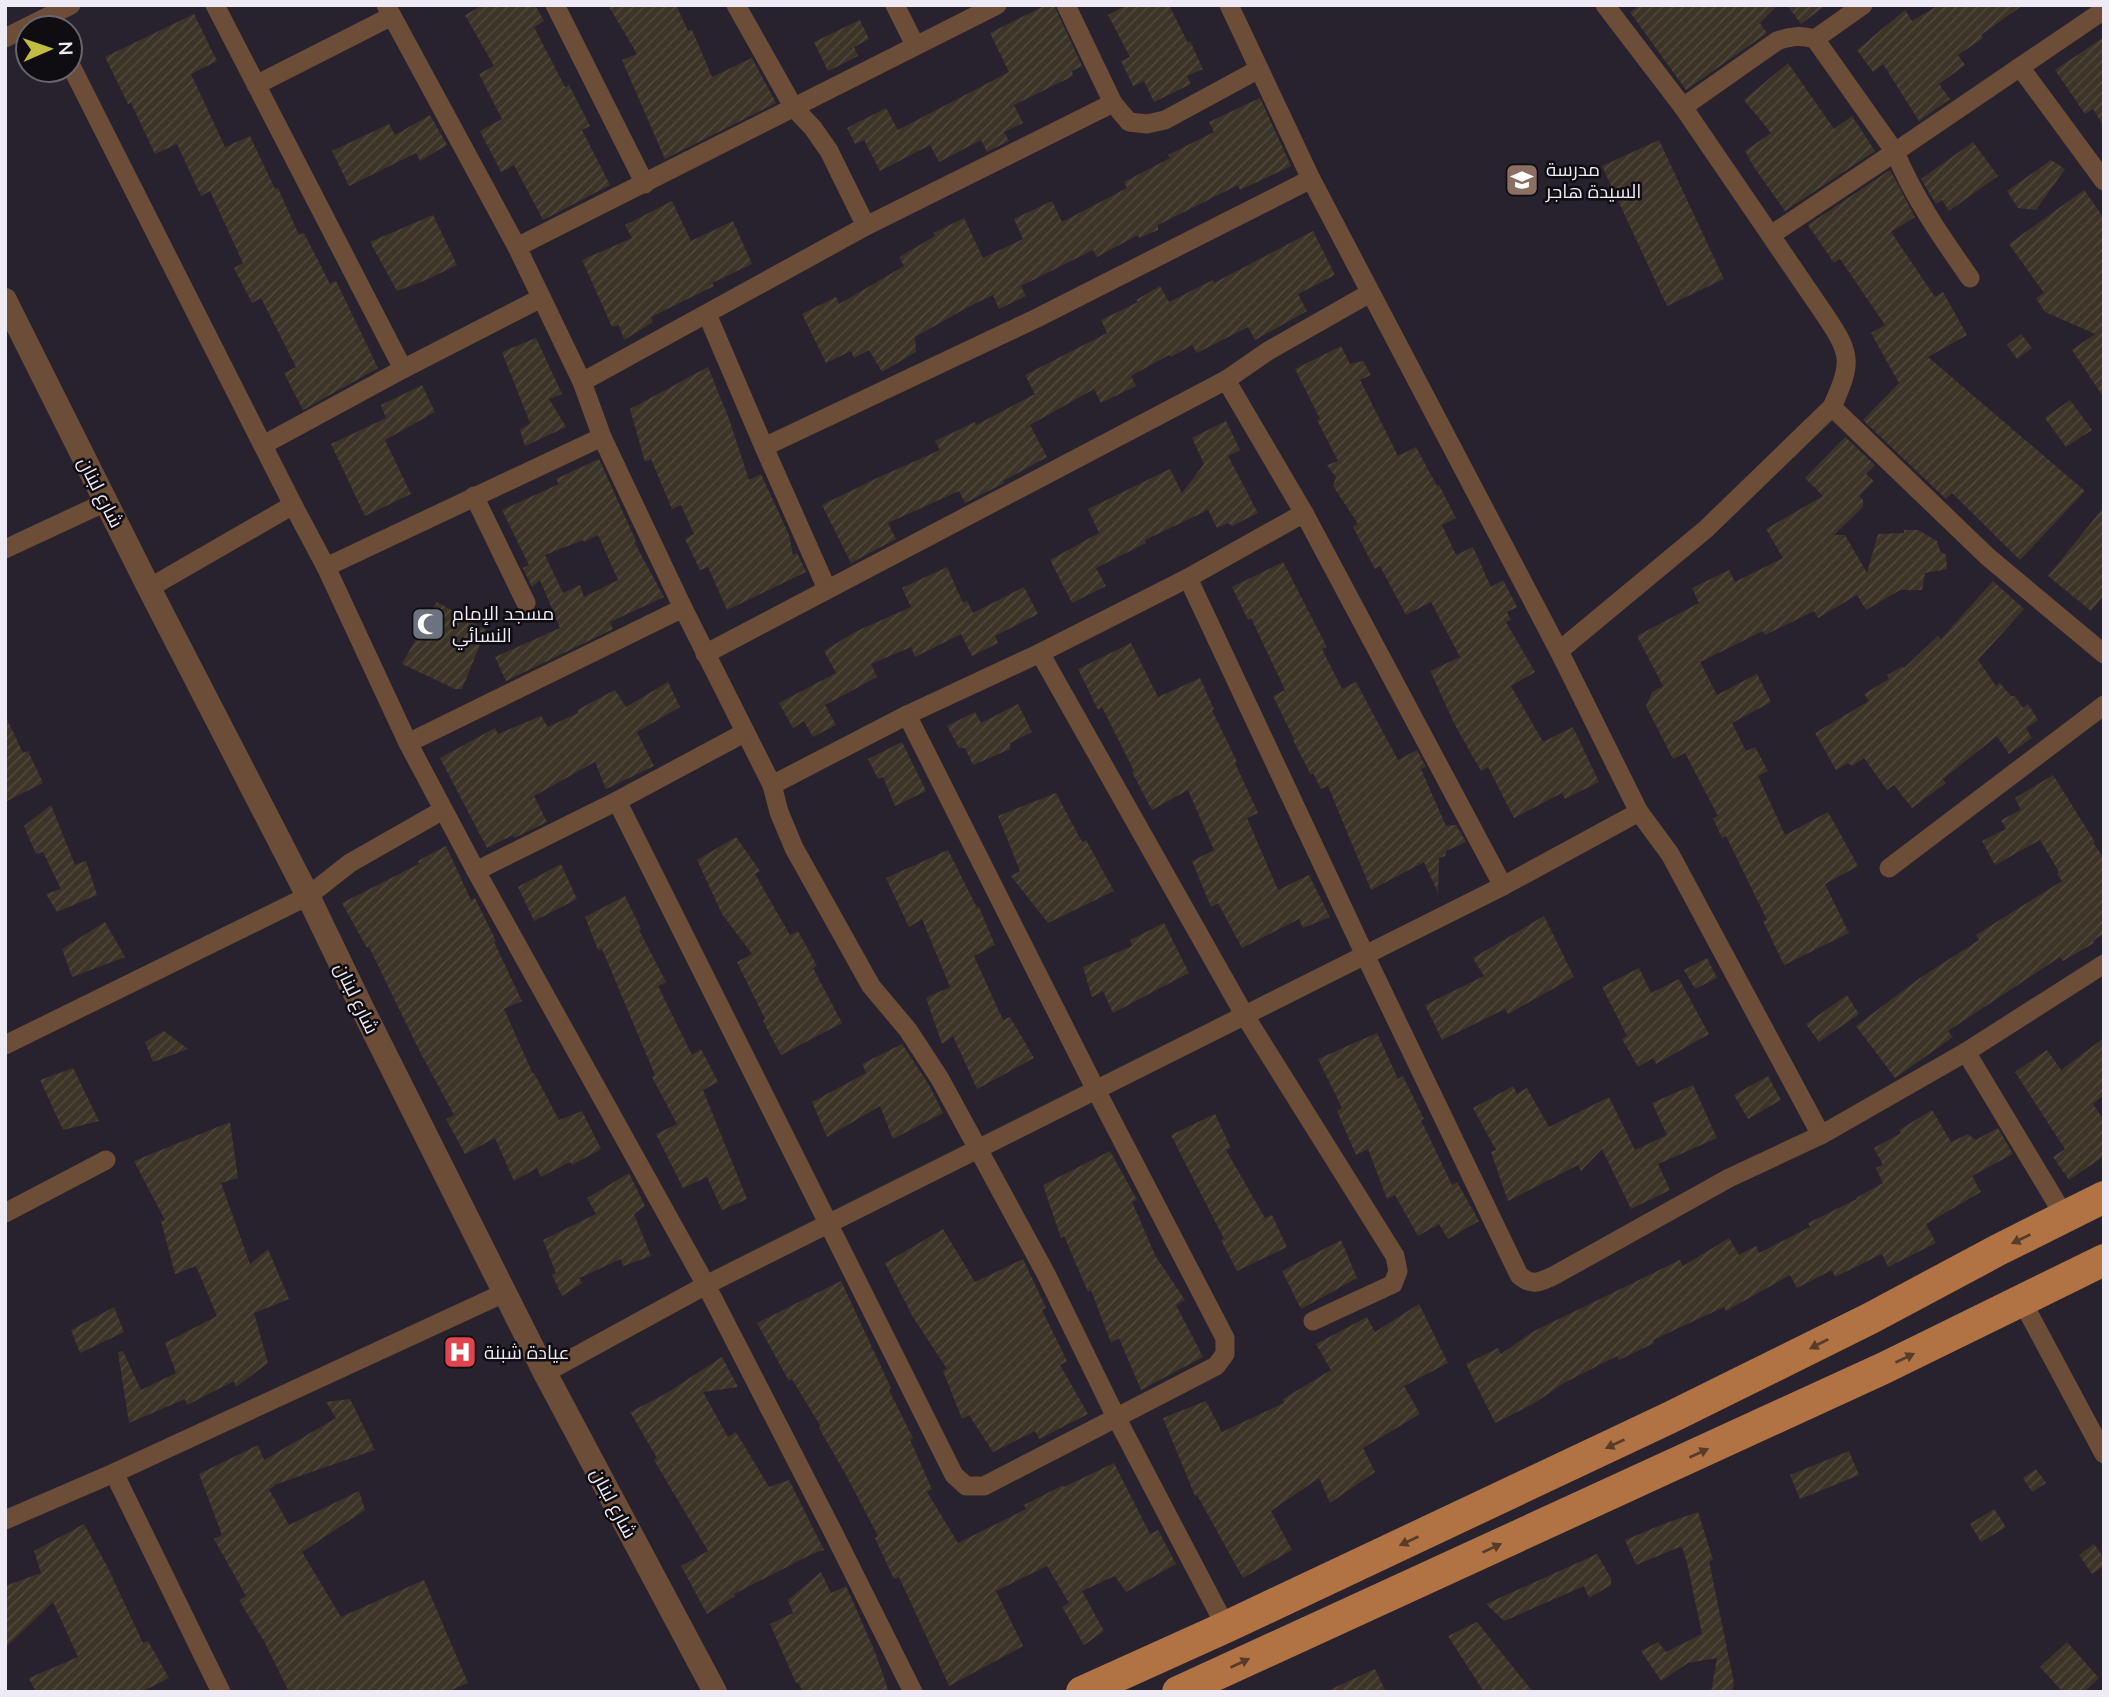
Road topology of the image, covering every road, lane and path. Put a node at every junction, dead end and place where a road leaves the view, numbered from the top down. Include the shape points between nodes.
1 (71, 5) edge
2 (215, 5) edge
3 (555, 5) edge
4 (736, 5) edge
5 (895, 5) edge
6 (997, 5) edge
7 (1066, 5) edge
8 (1229, 5) edge
9 (1605, 5) edge
10 (1863, 5) edge
11 (2104, 10) edge
12 (389, 11) edge
13 (52, 14) edge
14 (1815, 39) junction
15 (915, 45) junction
16 (2020, 67) junction
17 (1259, 69) junction
18 (80, 84) edge
19 (256, 85) junction
20 (1113, 103) junction
21 (1683, 107) junction
22 (794, 108) junction
23 (1895, 152) junction
24 (1311, 179) junction
25 (2104, 181) edge
26 (645, 184) junction
27 (866, 226) junction
28 (1771, 235) junction
29 (517, 247) junction
30 (1970, 278) dead end
31 (1370, 293) junction
32 (541, 298) junction
33 (5, 300) edge
34 (707, 314) junction
35 (403, 369) junction
36 (1226, 380) junction
37 (582, 382) junction
38 (1832, 407) junction
39 (602, 437) junction
40 (262, 445) junction
41 (764, 447) junction
42 (474, 496) junction
43 (106, 502) junction
44 (293, 505) junction
45 (1304, 513) junction
46 (5, 549) edge
47 (326, 567) junction
48 (1188, 578) junction
49 (149, 588) junction
50 (827, 589) junction
51 (526, 603) dead end
52 (682, 608) junction
53 (1559, 651) junction
54 (1041, 653) junction
55 (705, 654) junction
56 (2104, 654) edge
57 (2104, 705) edge
58 (907, 715) junction
59 (744, 733) junction
60 (408, 743) junction
61 (772, 785) junction
62 (617, 801) junction
63 (443, 810) junction
64 (1639, 812) junction
65 (1889, 868) dead end
66 (476, 871) junction
67 (1503, 886) junction
68 (308, 897) junction
69 (1365, 955) junction
70 (2104, 964) edge
71 (1245, 1016) junction
72 (5, 1045) edge
73 (1966, 1052) junction
74 (1096, 1090) junction
75 (1821, 1135) junction
76 (977, 1148) junction
77 (106, 1160) dead end
78 (2104, 1198) edge
79 (5, 1213) edge
80 (2065, 1217) junction
81 (828, 1224) junction
82 (2104, 1260) edge
83 (706, 1285) junction
84 (504, 1293) junction
85 (2022, 1301) junction
86 (1313, 1321) dead end
87 (545, 1373) junction
88 (1116, 1417) junction
89 (2104, 1454) edge
90 (114, 1473) junction
91 (5, 1520) edge
92 (1226, 1627) junction
93 (221, 1692) edge
94 (715, 1692) edge
95 (913, 1692) edge
96 (1082, 1692) edge
97 (1178, 1692) edge

1 - 13 street
2 - 19 street
3 - 26 street
4 - 22 street
5 - 15 street
6 - 15 street
7 - 20 street
8 - 17 street
9 - 21 street
10 - 14 street
11 - 16 street
12 - 19 street
12 - 29 street
14 - 21 street via 1790,36 1777,41
14 - 23 street
15 - 22 street
16 - 23 street
16 - 25 street
17 - 20 street via 1164,120 1147,124 1129,122
17 - 24 street
18 - 40 street
19 - 35 street
20 - 27 street
21 - 28 street
22 - 26 street
22 - 27 street via 829,151
23 - 28 street
23 - 30 street via 1937,231
24 - 31 street
24 - 41 street via 1037,318
26 - 29 street
27 - 34 street
28 - 38 street via 1843,341 1847,363
29 - 32 street
31 - 36 street
31 - 53 street
32 - 35 street
32 - 37 street
33 - 43 street, شارع لبنان
34 - 37 street
34 - 41 street
35 - 40 street
36 - 45 street
36 - 50 street
37 - 39 street
38 - 53 street via 1706,529
38 - 56 street via 1988,557
39 - 42 street
39 - 52 street
40 - 44 street
41 - 50 street
42 - 47 street
42 - 51 street
43 - 46 street
43 - 49 street, شارع لبنان
44 - 47 street
44 - 49 street
45 - 48 street
45 - 67 street
47 - 60 street
48 - 54 street
48 - 69 street
49 - 68 street, شارع لبنان
50 - 55 street
52 - 55 street
52 - 60 street
53 - 64 street
54 - 58 street
54 - 71 street
55 - 59 street
57 - 65 street
58 - 61 street
58 - 74 street
59 - 61 street
59 - 62 street
60 - 63 street
61 - 76 street via 794,848 844,939 871,986 940,1079
62 - 66 street
62 - 81 street
63 - 66 street
63 - 68 street via 350,863
64 - 67 street
64 - 75 street via 1670,854
66 - 83 street
67 - 69 street
68 - 72 street
68 - 84 street, شارع لبنان
69 - 71 street
69 - 75 street via 1518,1275 1526,1282 1536,1284 1555,1275 1729,1178
70 - 73 street
71 - 74 street
71 - 86 street via 1395,1256 1398,1271 1393,1284
73 - 75 street
73 - 80 street
74 - 76 street
74 - 88 street via 1225,1338 1225,1354 1216,1366
76 - 81 street
76 - 88 street
77 - 79 street
78 - 80 main road
80 -> 92 main road via 1669,1418
81 - 83 street
81 - 88 street via 954,1475 966,1486 984,1486
82 - 85 main road
83 - 87 street
83 - 95 street
84 - 87 street, شارع لبنان
84 - 90 street
85 - 89 street
97 -> 85 main road
87 - 94 street, شارع لبنان
88 - 92 street
90 - 91 street
90 - 93 street
92 - 96 main road

